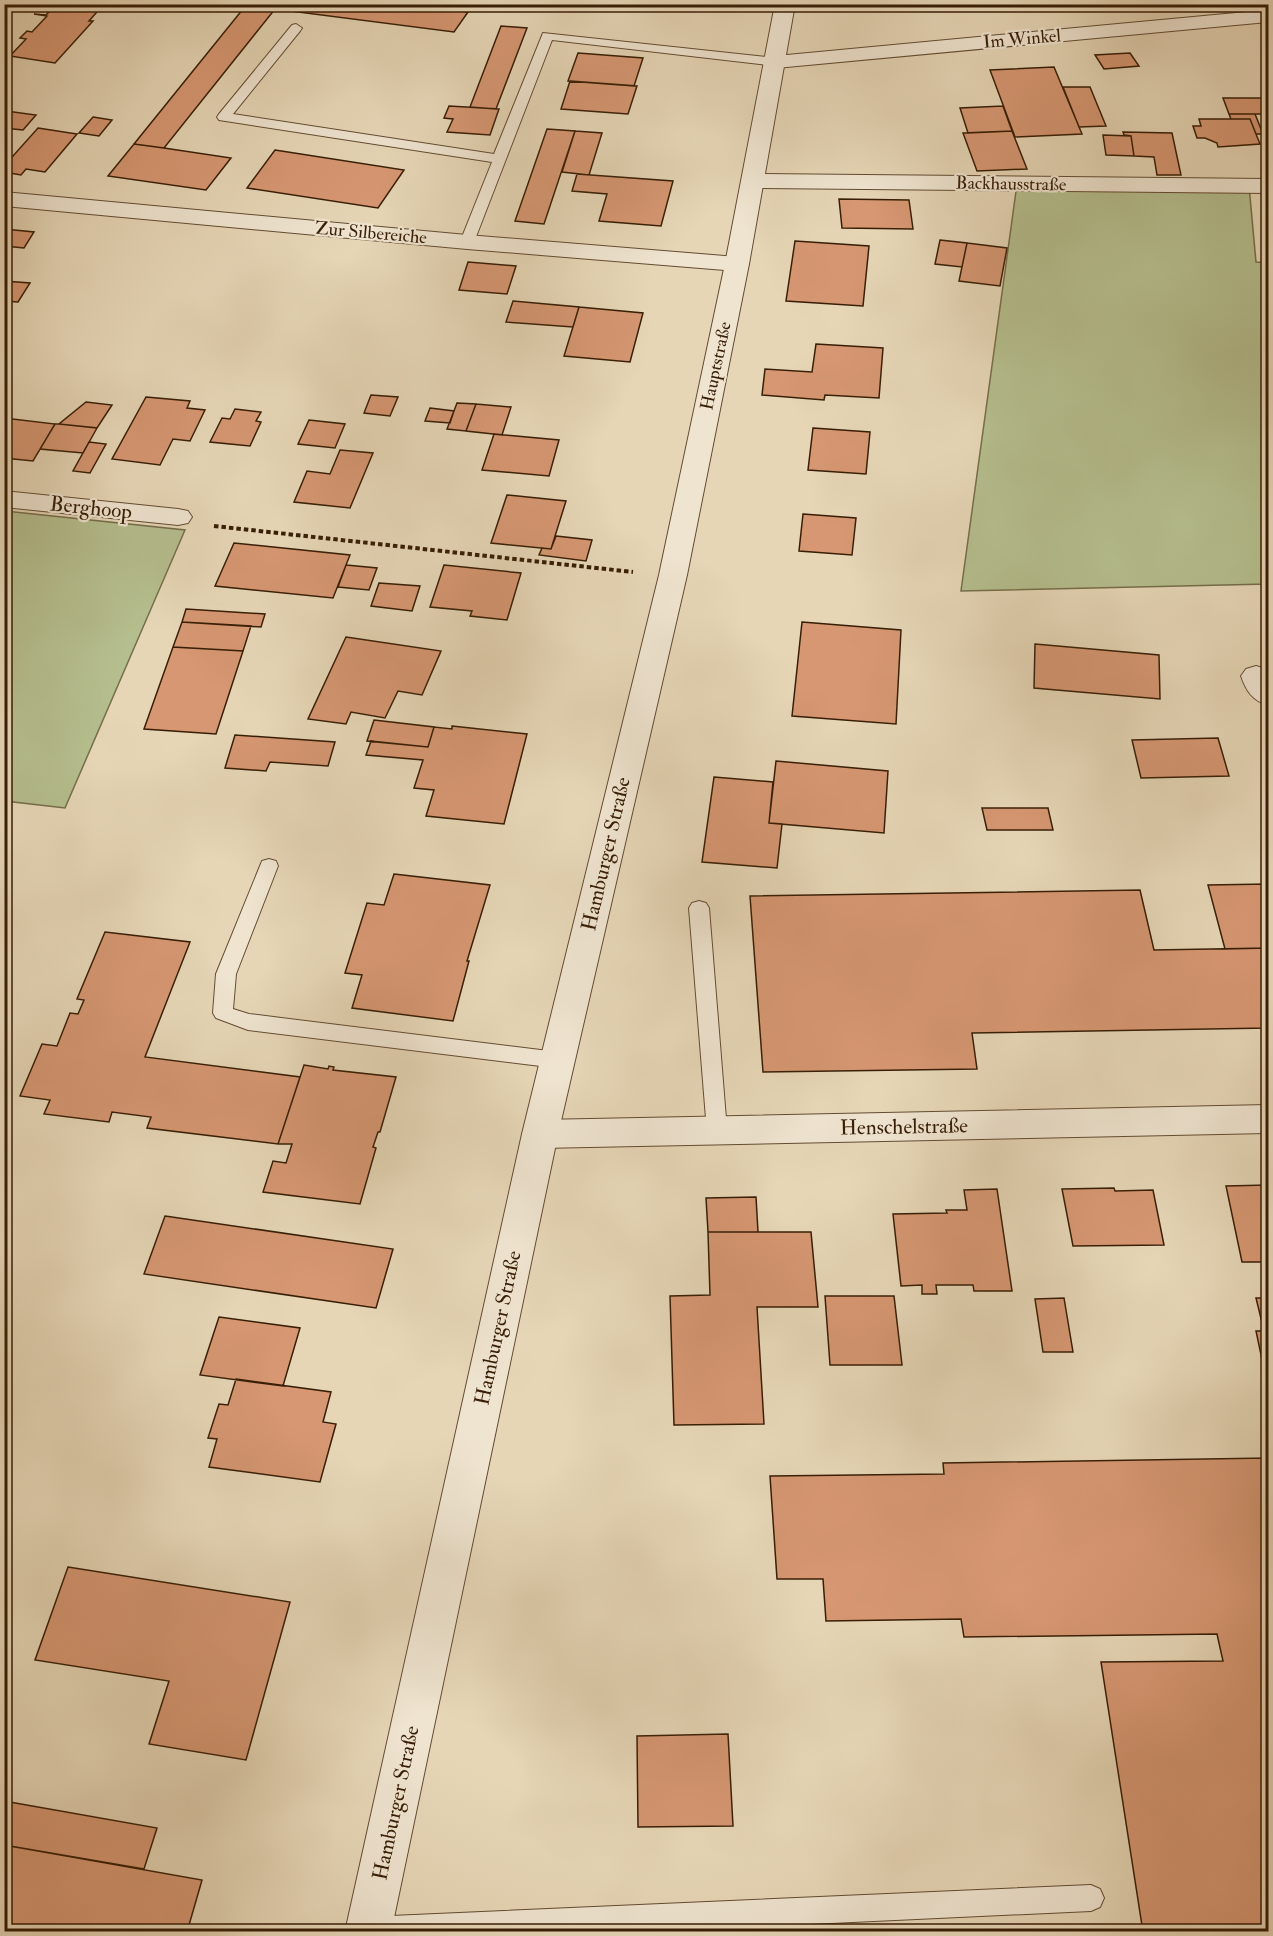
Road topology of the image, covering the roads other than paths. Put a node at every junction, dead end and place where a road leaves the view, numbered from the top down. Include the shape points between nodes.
1 (785, 4) edge
2 (1269, 16) edge
3 (296, 28) dead end
4 (776, 62) junction
5 (501, 159) junction
6 (753, 182) junction
7 (1269, 186) edge
8 (4, 199) edge
9 (467, 242) junction
10 (737, 264) junction
11 (4, 499) edge
12 (178, 516) road end
13 (637, 726) joint
14 (269, 866) dead end
15 (699, 908) dead end
16 (557, 1060) junction
17 (1269, 1119) edge
18 (717, 1131) junction
19 (540, 1134) junction
20 (1091, 1898) dead end
21 (368, 1931) edge

1 - 4 street, Hauptstraße
2 - 4 street, Im Winkel
3 - 5 lane via 224,117
4 - 5 lane via 548,36
4 - 6 street, Hauptstraße
5 - 9 lane
6 - 7 street, Backhausstraße
6 - 10 street, Hauptstraße
8 - 9 street, Zur Silbereiche
9 - 10 street, Zur Silbereiche
10 - 13 street, Hauptstraße
11 - 12 street, Berghoop
13 - 16 street, Hamburger Straße
14 - 16 lane via 226,974 223,1013 248,1022
15 - 18 lane
16 - 19 street, Hamburger Straße
17 - 18 street, Henschelstraße
18 - 19 street, Henschelstraße
19 - 21 street, Hamburger Straße
20 - 21 lane

